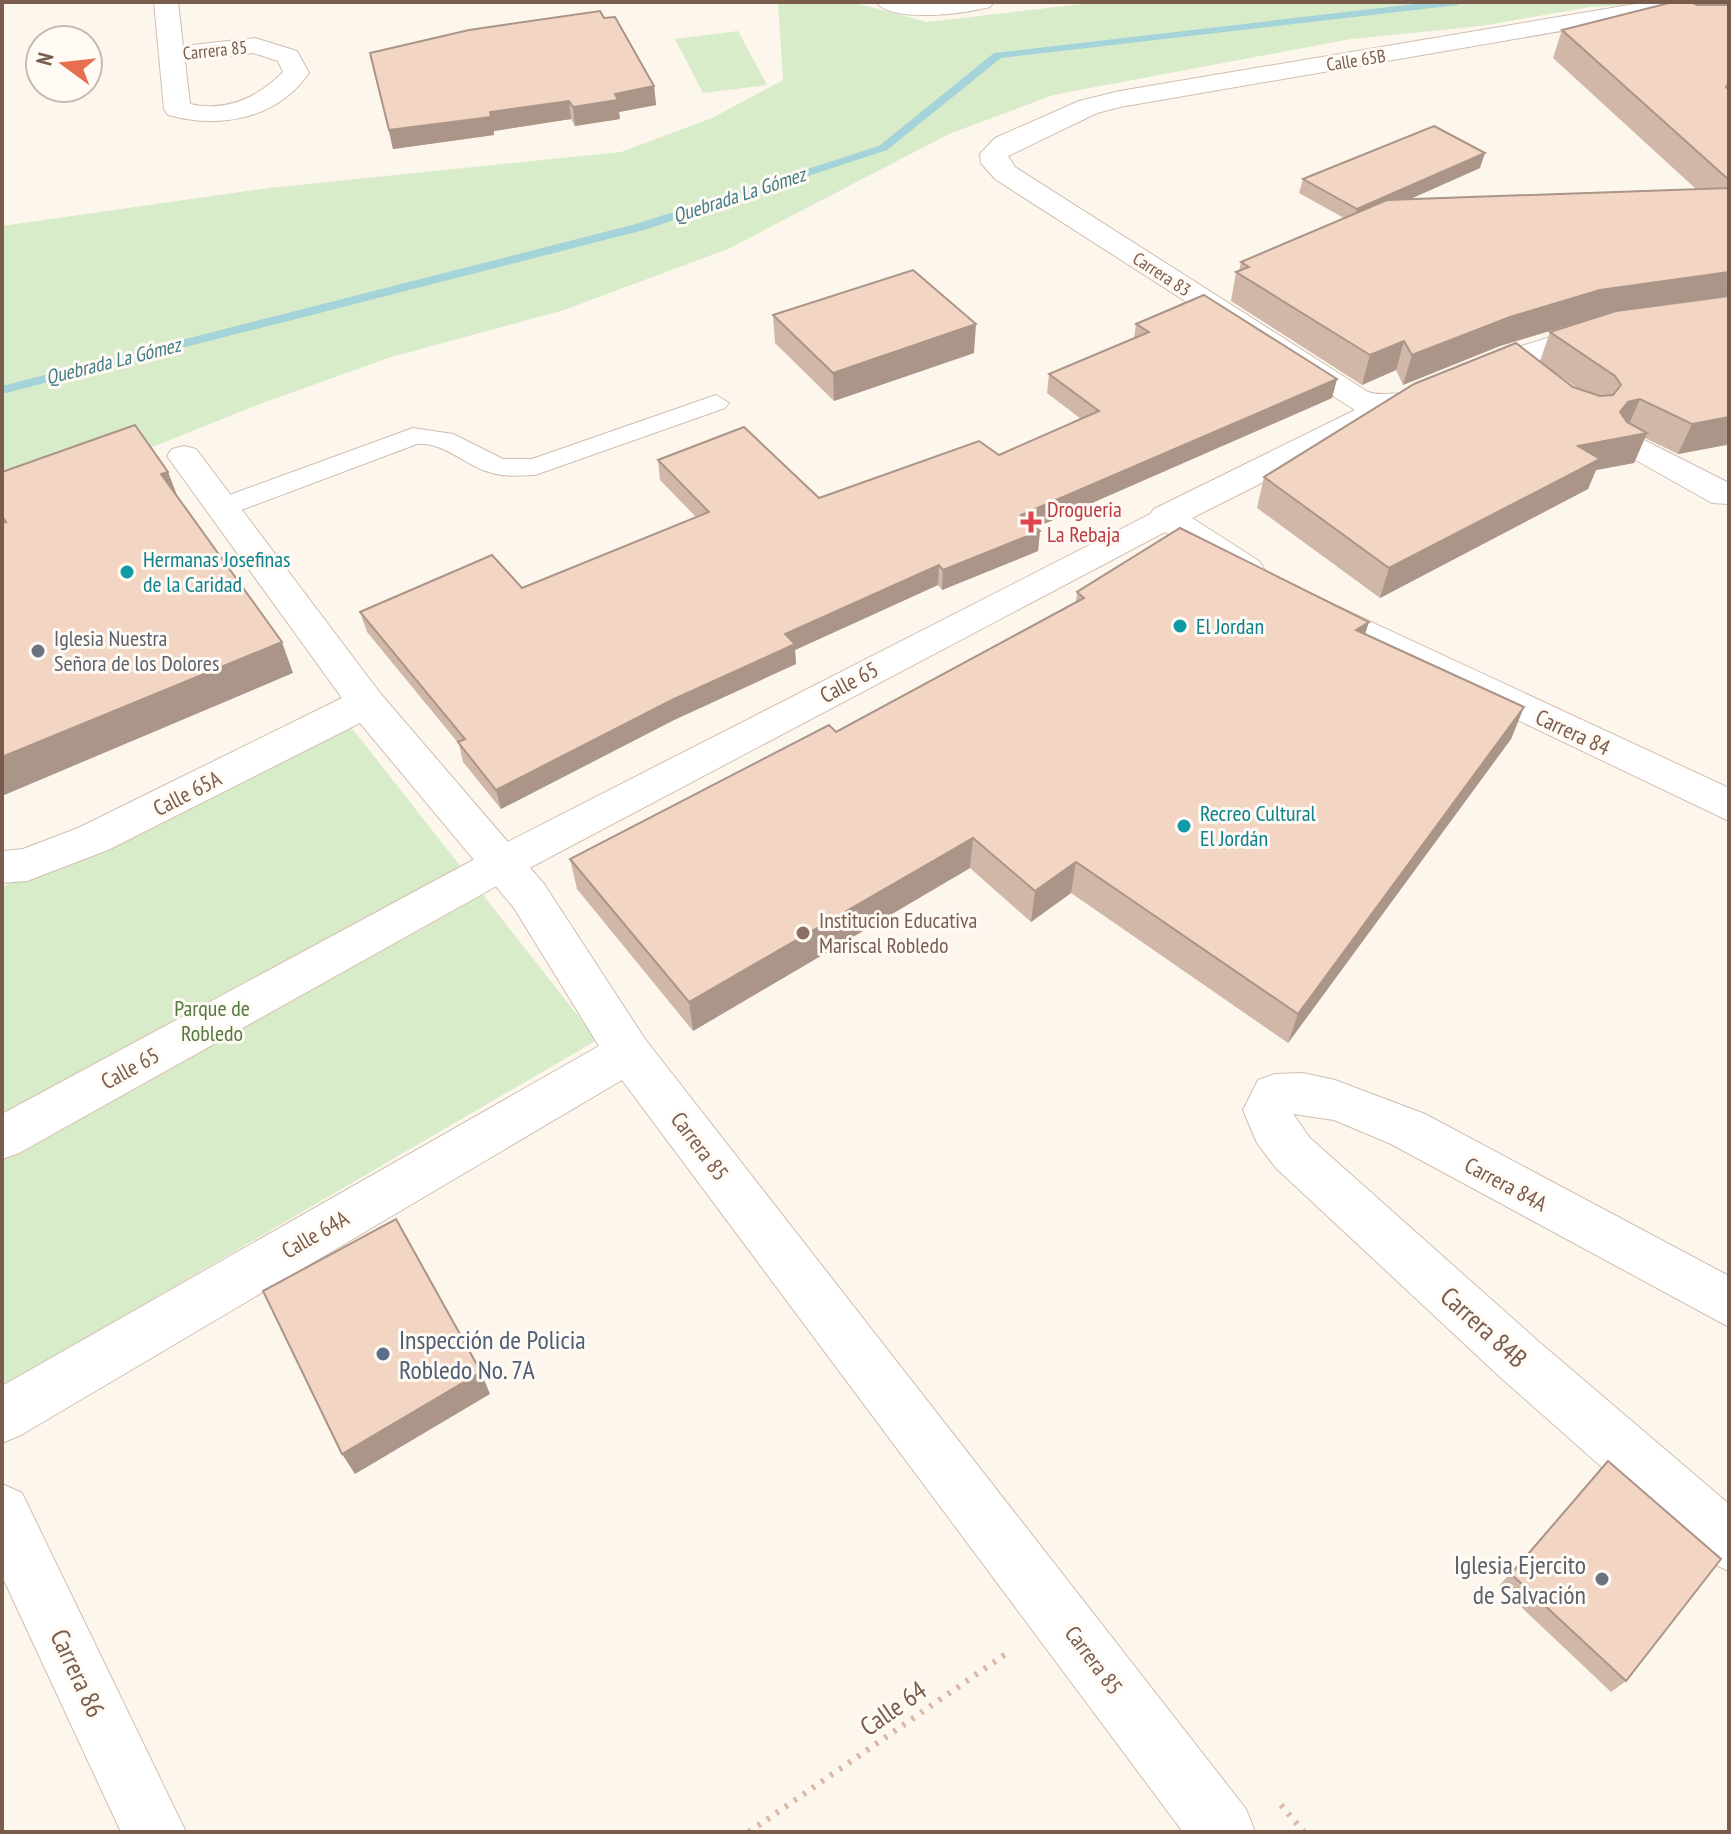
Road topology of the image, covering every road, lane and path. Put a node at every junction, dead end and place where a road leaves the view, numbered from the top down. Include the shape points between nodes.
1 (166, 2) edge
2 (982, 2) edge
3 (893, 4) edge
4 (1729, 5) edge
5 (172, 55) junction
6 (994, 154) joint
7 (1631, 324) edge
8 (1512, 356) junction
9 (1536, 380) edge
10 (716, 403) dead end
11 (1382, 408) junction
12 (1628, 442) edge
13 (184, 456) dead end
14 (1724, 495) dead end
15 (223, 507) junction
16 (1166, 517) junction
17 (366, 703) junction
18 (1729, 806) edge
19 (503, 863) junction
20 (2, 867) edge
21 (628, 1053) junction
22 (1275, 1094) joint
23 (2, 1138) edge
24 (1729, 1303) edge
25 (2, 1416) edge
26 (2, 1513) edge
27 (1729, 1542) edge
28 (1060, 1616) junction
29 (154, 1832) edge
30 (749, 1832) edge
31 (1223, 1832) edge

1 - 5 street, Carrera 85
2 - 3 street via 939,10
4 - 6 street, Calle 65B via 1648,9 1120,99 1088,107 1005,144
5 - 5 street, Carrera 85 via 255,45 288,56 296,73 279,94 235,113 195,116 177,109
6 - 11 street, Carrera 83 via 1005,173 1356,399
7 - 8 street, Calle 65
8 - 9 street
8 - 11 street, Calle 65
10 - 15 lane via 535,467 508,469 447,439 413,436
11 - 16 street, Calle 65
12 - 14 street
13 - 15 street, Carrera 85
15 - 17 street, Carrera 85
16 - 18 street, Carrera 84 via 1276,588
16 - 19 street, Calle 65
17 - 19 street, Carrera 85
17 - 20 street, Calle 65A via 93,839 27,865
19 - 21 street, Carrera 85
19 - 23 street, Calle 65
21 - 25 street, Calle 64A
21 - 28 street, Carrera 85
22 - 24 street, Carrera 84A via 1292,1090 1321,1097 1394,1123
22 - 27 street, Carrera 84B via 1267,1110 1293,1153
26 - 29 street, Carrera 86
28 - 30 path, Calle 64
28 - 31 street, Carrera 85

